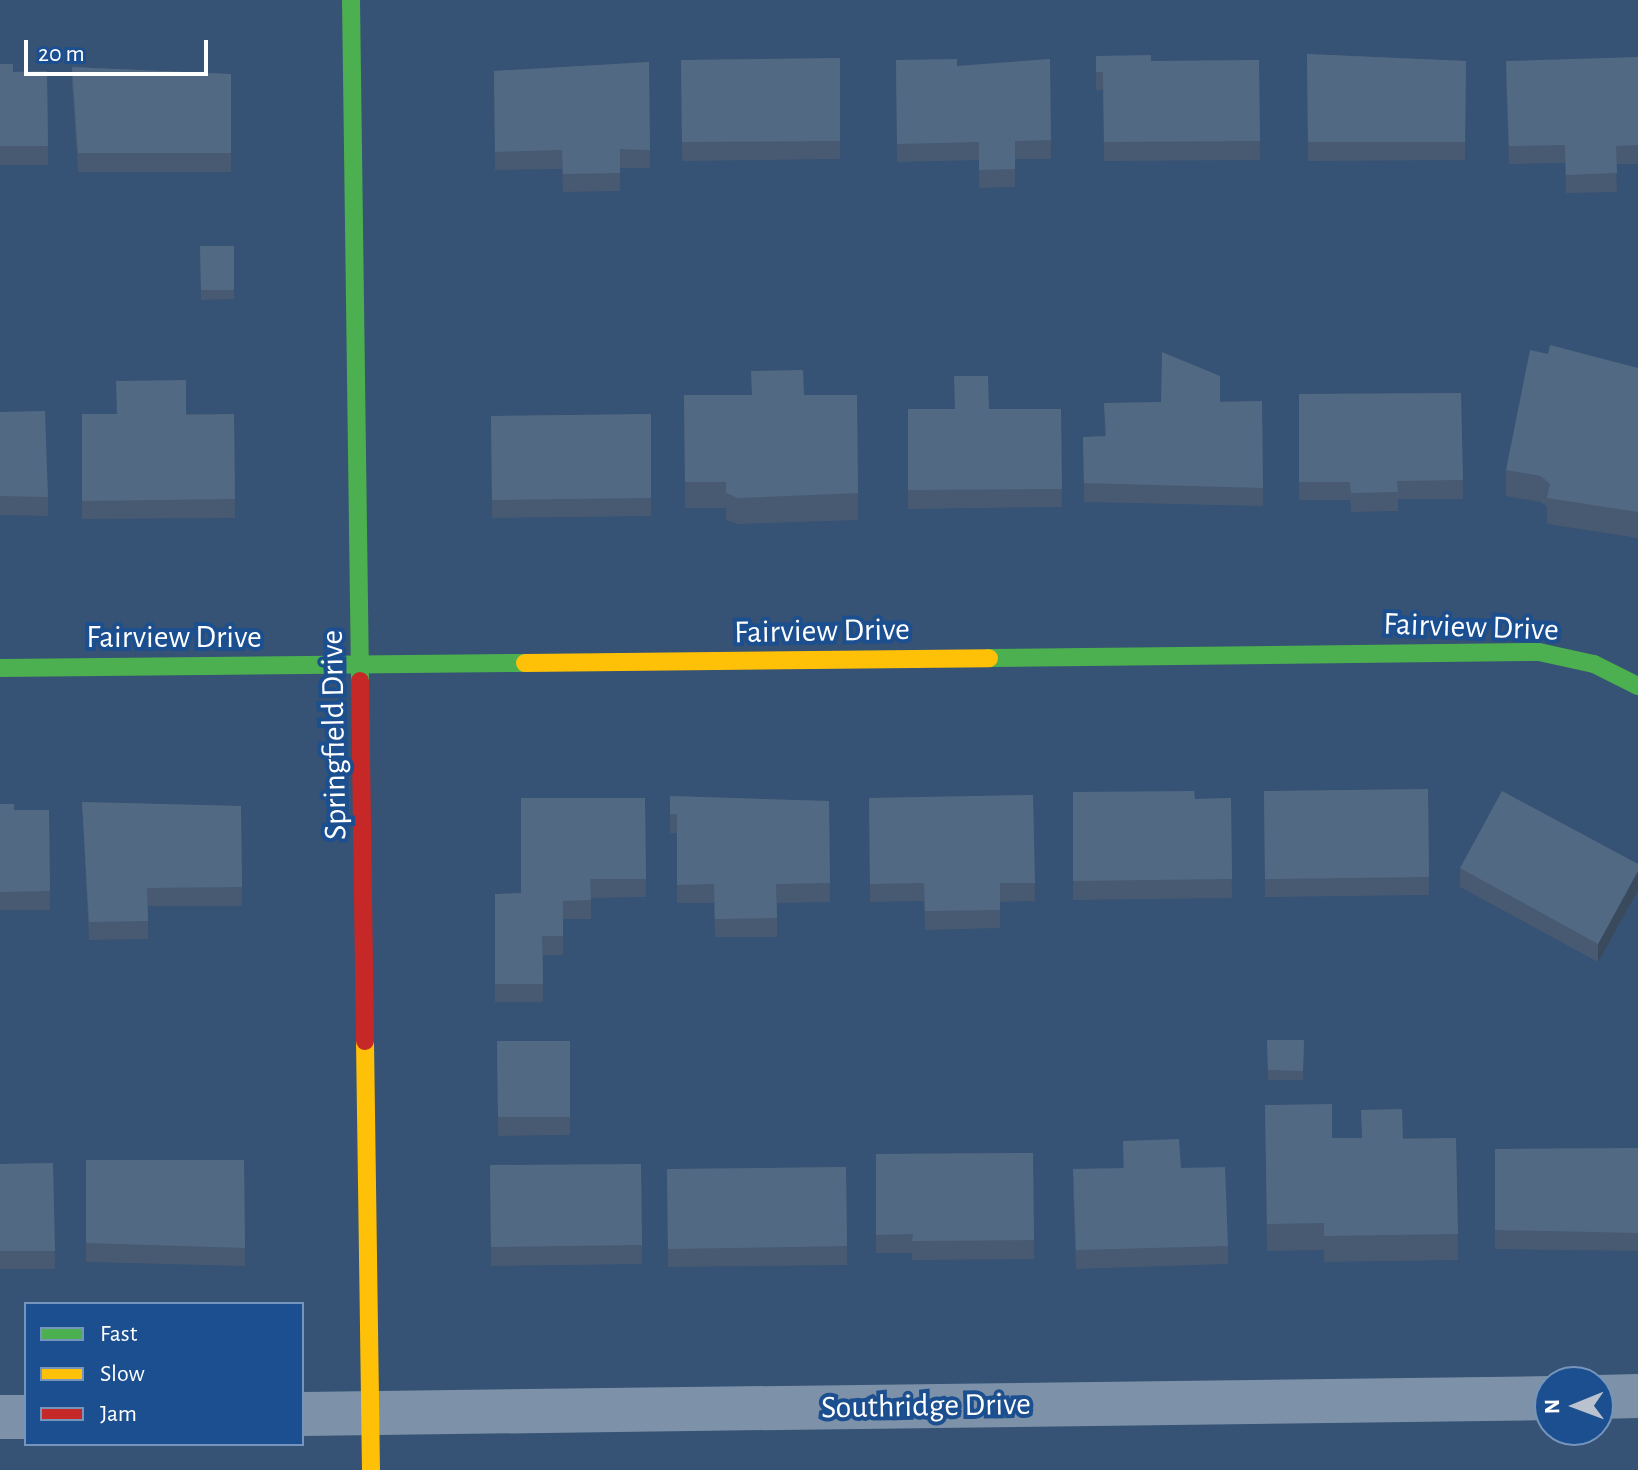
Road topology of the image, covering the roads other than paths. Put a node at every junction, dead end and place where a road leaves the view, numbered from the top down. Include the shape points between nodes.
1 (351, 0) edge
2 (364, 666) junction
3 (0, 668) edge
4 (1638, 686) edge
5 (1638, 1396) edge
6 (1614, 1397) edge
7 (1534, 1398) edge
8 (370, 1413) junction
9 (304, 1414) edge
10 (0, 1417) edge
11 (24, 1417) edge
12 (371, 1470) edge

1 - 2 street, Springfield Drive
2 - 3 street, Fairview Drive
2 - 4 street, Fairview Drive via 1539,652 1594,664
2 - 8 street, Springfield Drive
5 - 6 street
7 - 8 street, Southridge Drive
8 - 9 street, Southridge Drive
8 - 12 street, Springfield Drive
10 - 11 street

